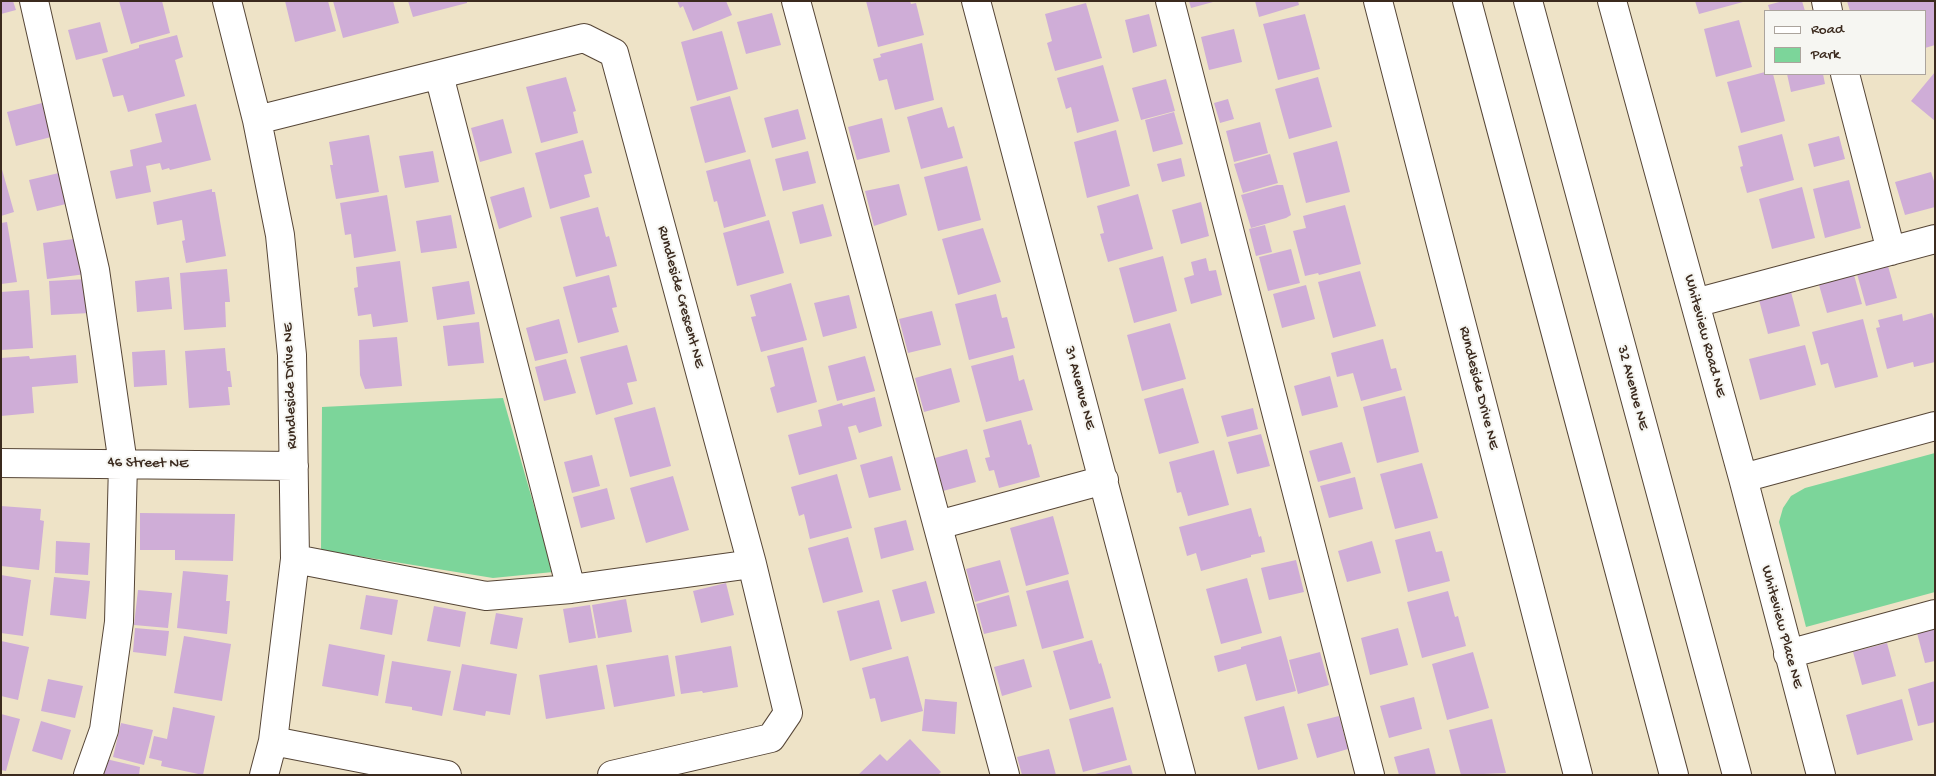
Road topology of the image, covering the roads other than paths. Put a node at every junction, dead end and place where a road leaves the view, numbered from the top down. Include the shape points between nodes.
1 (34, 1) edge
2 (227, 1) edge
3 (796, 1) edge
4 (976, 1) edge
5 (1170, 1) edge
6 (1378, 1) edge
7 (1467, 1) edge
8 (1528, 1) edge
9 (1612, 1) edge
10 (439, 75) junction
11 (1845, 75) edge
12 (257, 120) junction
13 (1935, 239) edge
14 (1891, 251) junction
15 (1695, 302) junction
16 (1935, 426) edge
17 (1, 463) edge
18 (123, 464) junction
19 (294, 466) junction
20 (1743, 478) junction
21 (1104, 480) junction
22 (938, 525) junction
23 (295, 559) junction
24 (752, 564) junction
25 (571, 589) junction
26 (1935, 614) edge
27 (1788, 654) junction
28 (273, 741) junction
29 (88, 775) edge
30 (264, 775) edge
31 (447, 775) edge
32 (612, 775) edge
33 (1005, 775) edge
34 (1181, 775) edge
35 (1370, 775) edge
36 (1578, 775) edge
37 (1674, 775) edge
38 (1737, 775) edge
39 (1821, 775) edge

1 - 18 street via 94,270
2 - 12 street, Rundleside Drive NE
3 - 22 street
4 - 21 street, 31 Avenue NE
5 - 35 street
6 - 36 street, Rundleside Drive NE
7 - 37 street
8 - 38 street, 32 Avenue NE
9 - 15 street, Whiteview Road NE
10 - 12 street, Rundleside Crescent NE
10 - 24 street, Rundleside Crescent NE via 584,38 614,53
10 - 25 street
11 - 14 street
12 - 19 street, Rundleside Drive NE via 281,244 292,355
13 - 14 street
14 - 15 street
15 - 20 street, Whiteview Road NE
16 - 20 street
17 - 18 street, 46 Street NE
18 - 19 street, 46 Street NE
18 - 29 street via 119,622 104,730
19 - 23 street, Rundleside Drive NE
20 - 27 street, Whiteview Place NE
21 - 22 street
21 - 34 street, 31 Avenue NE
22 - 33 street
23 - 25 street via 486,596
23 - 28 street, Rundleside Drive NE
24 - 25 street
24 - 32 street, Rundleside Crescent NE via 788,713 771,738
26 - 27 street
27 - 39 street, Whiteview Place NE
28 - 30 street, Rundleside Drive NE
28 - 31 street

